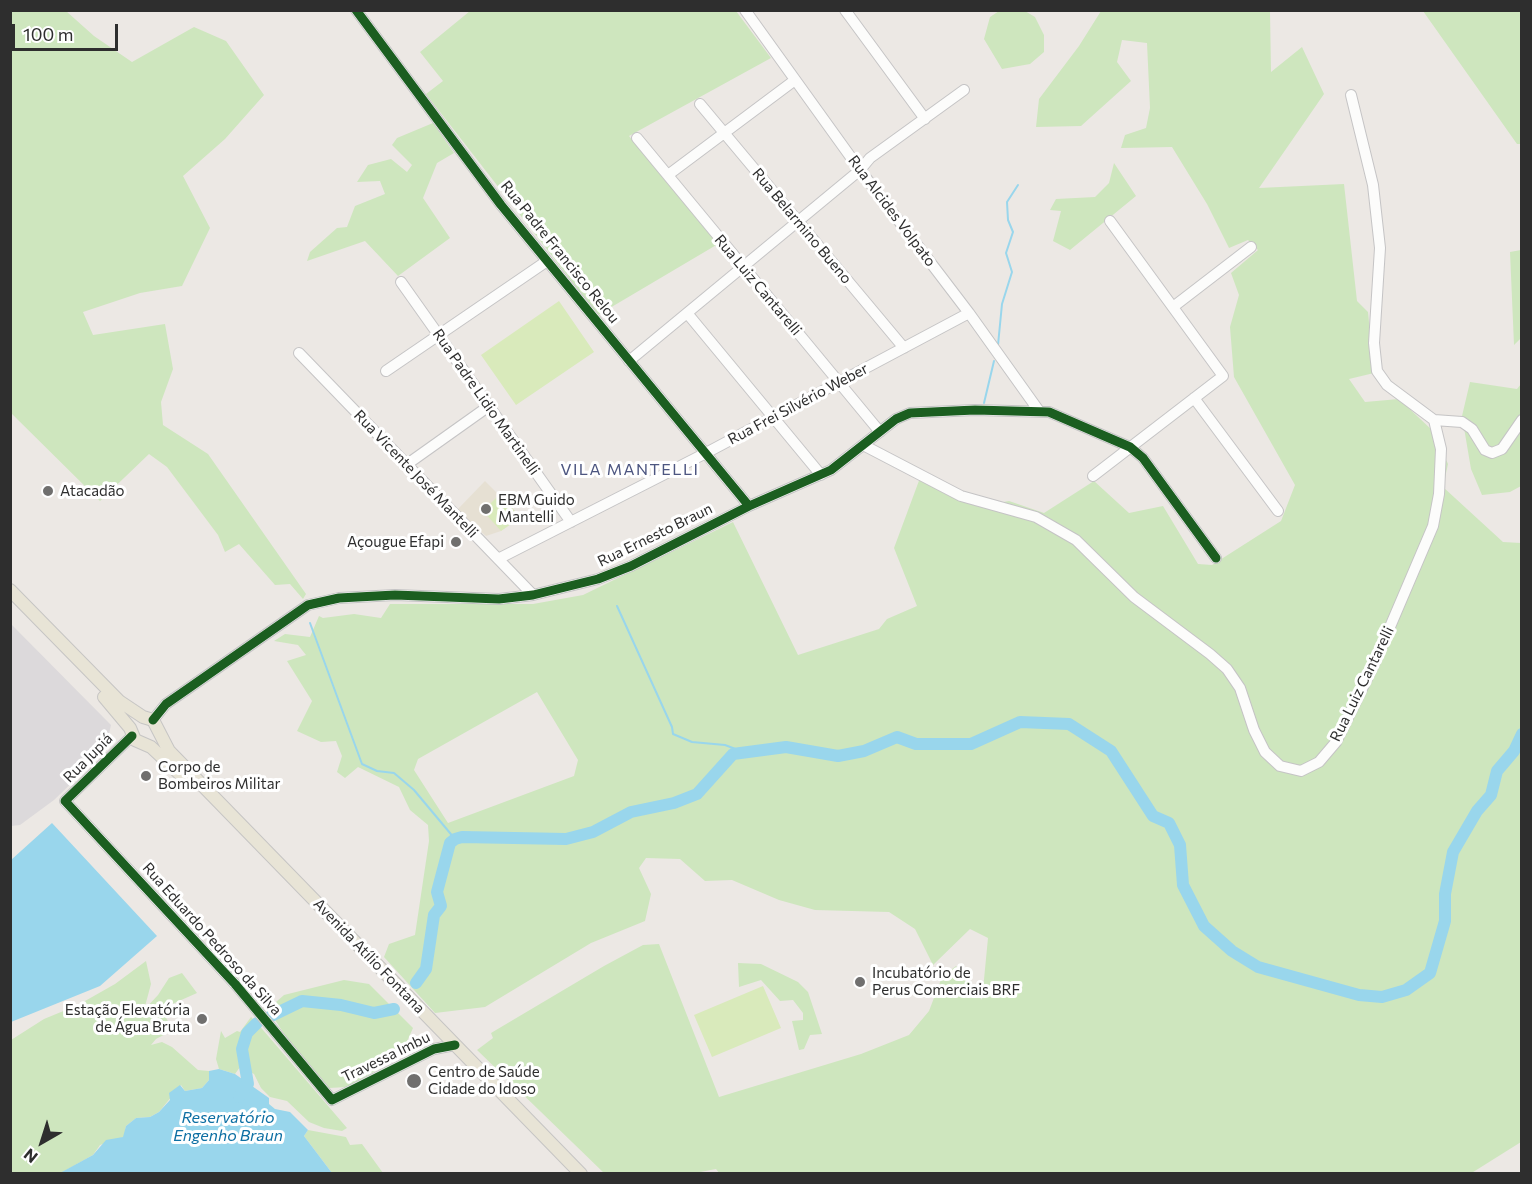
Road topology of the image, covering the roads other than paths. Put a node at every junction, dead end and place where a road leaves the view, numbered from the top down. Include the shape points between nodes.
1 (356, 10) edge
2 (745, 10) edge
3 (845, 10) edge
4 (795, 80) junction
5 (964, 90) dead end
6 (1351, 94) dead end
7 (700, 104) dead end
8 (925, 118) junction
9 (724, 133) junction
10 (637, 138) dead end
11 (860, 170) junction
12 (668, 175) junction
13 (798, 221) junction
14 (1110, 221) dead end
15 (1251, 247) dead end
16 (547, 261) junction
17 (743, 267) junction
18 (401, 282) dead end
19 (1173, 307) junction
20 (687, 313) junction
21 (969, 313) junction
22 (439, 335) junction
23 (904, 348) junction
24 (298, 353) dead end
25 (629, 361) junction
26 (386, 371) dead end
27 (838, 382) junction
28 (1194, 398) junction
29 (489, 406) junction
30 (1039, 411) junction
31 (772, 416) junction
32 (1434, 420) junction
33 (1521, 420) edge
34 (880, 432) junction
35 (865, 446) junction
36 (1130, 447) junction
37 (706, 453) junction
38 (406, 465) junction
39 (821, 475) junction
40 (1093, 476) dead end
41 (749, 506) junction
42 (1278, 511) dead end
43 (571, 522) junction
44 (1216, 558) dead end
45 (498, 559) junction
46 (10, 590) edge
47 (533, 595) junction
48 (10, 601) edge
49 (148, 718) junction
50 (131, 732) junction
51 (160, 736) junction
52 (151, 747) junction
53 (65, 801) joint
54 (451, 1045) junction
55 (332, 1100) joint
56 (571, 1173) edge
57 (581, 1173) edge

1 - 16 street, Rua Padre Francisco Relou
2 - 4 street, Rua Alcides Volpato
3 - 8 street
4 - 9 street
4 - 11 street, Rua Alcides Volpato
5 - 8 street
6 - 32 street via 1373,185 1380,248 1374,343 1377,371 1387,385
7 - 9 street, Rua Belarmino Bueno
8 - 11 street via 870,158
9 - 12 street
9 - 13 street, Rua Belarmino Bueno
10 - 12 street, Rua Luiz Cantarelli
11 - 13 street
11 - 21 street, Rua Alcides Volpato
12 - 17 street, Rua Luiz Cantarelli
13 - 17 street
13 - 23 street, Rua Belarmino Bueno
14 - 19 street
15 - 19 street
16 - 22 street
16 - 25 street, Rua Padre Francisco Relou
17 - 20 street
17 - 27 street, Rua Luiz Cantarelli
18 - 22 street, Rua Padre Lidio Martinelli
19 - 28 street via 1222,376
20 - 25 street
20 - 31 street
21 - 23 street, Rua Frei Silvério Weber
21 - 30 street, Rua Alcides Volpato
22 - 26 street
22 - 29 street, Rua Padre Lidio Martinelli
23 - 27 street, Rua Frei Silvério Weber
24 - 38 street, Rua Vicente José Mantelli
25 - 37 street, Rua Padre Francisco Relou
27 - 31 street, Rua Frei Silvério Weber
27 - 34 street, Rua Luiz Cantarelli
28 - 36 street
28 - 42 street
29 - 38 street
29 - 43 street, Rua Padre Lidio Martinelli
30 - 34 street, Rua Ernesto Braun via 917,412 896,419
30 - 36 street, Rua Ernesto Braun
31 - 37 street, Rua Frei Silvério Weber
31 - 39 street
32 - 33 street via 1462,422 1492,453 1502,449
32 - 35 street, Rua Luiz Cantarelli via 1442,449 1433,526 1336,742 1319,762 1301,771 1280,766 1264,752 1240,688 1227,669 1134,597 1076,540 1036,517 961,496
34 - 35 street, Rua Ernesto Braun
35 - 39 street, Rua Ernesto Braun
36 - 40 street
36 - 44 street via 1143,458
37 - 41 street, Rua Padre Francisco Relou
37 - 43 street, Rua Frei Silvério Weber
38 - 45 street, Rua Vicente José Mantelli
39 - 41 street, Rua Ernesto Braun
41 - 47 street, Rua Ernesto Braun via 631,566 598,579
43 - 45 street, Rua Frei Silvério Weber
45 - 47 street, Rua Vicente José Mantelli
46 - 49 main road via 119,701
47 - 49 street, Rua Ernesto Braun via 499,599 395,595 315,602
48 - 50 main road via 113,706
49 - 50 main road via 137,718
49 - 51 main road via 158,725
50 - 52 main road via 138,743
50 - 53 street, Rua Jupiá
51 - 52 main road
51 - 54 main road, Avenida Atílio Fontana via 169,751
52 - 54 main road, Avenida Atílio Fontana
53 - 55 street, Rua Eduardo Pedroso da Silva via 235,984
54 - 55 street, Travessa Imbu via 434,1049
54 - 56 main road, Avenida Atílio Fontana
54 - 57 main road, Avenida Atílio Fontana

